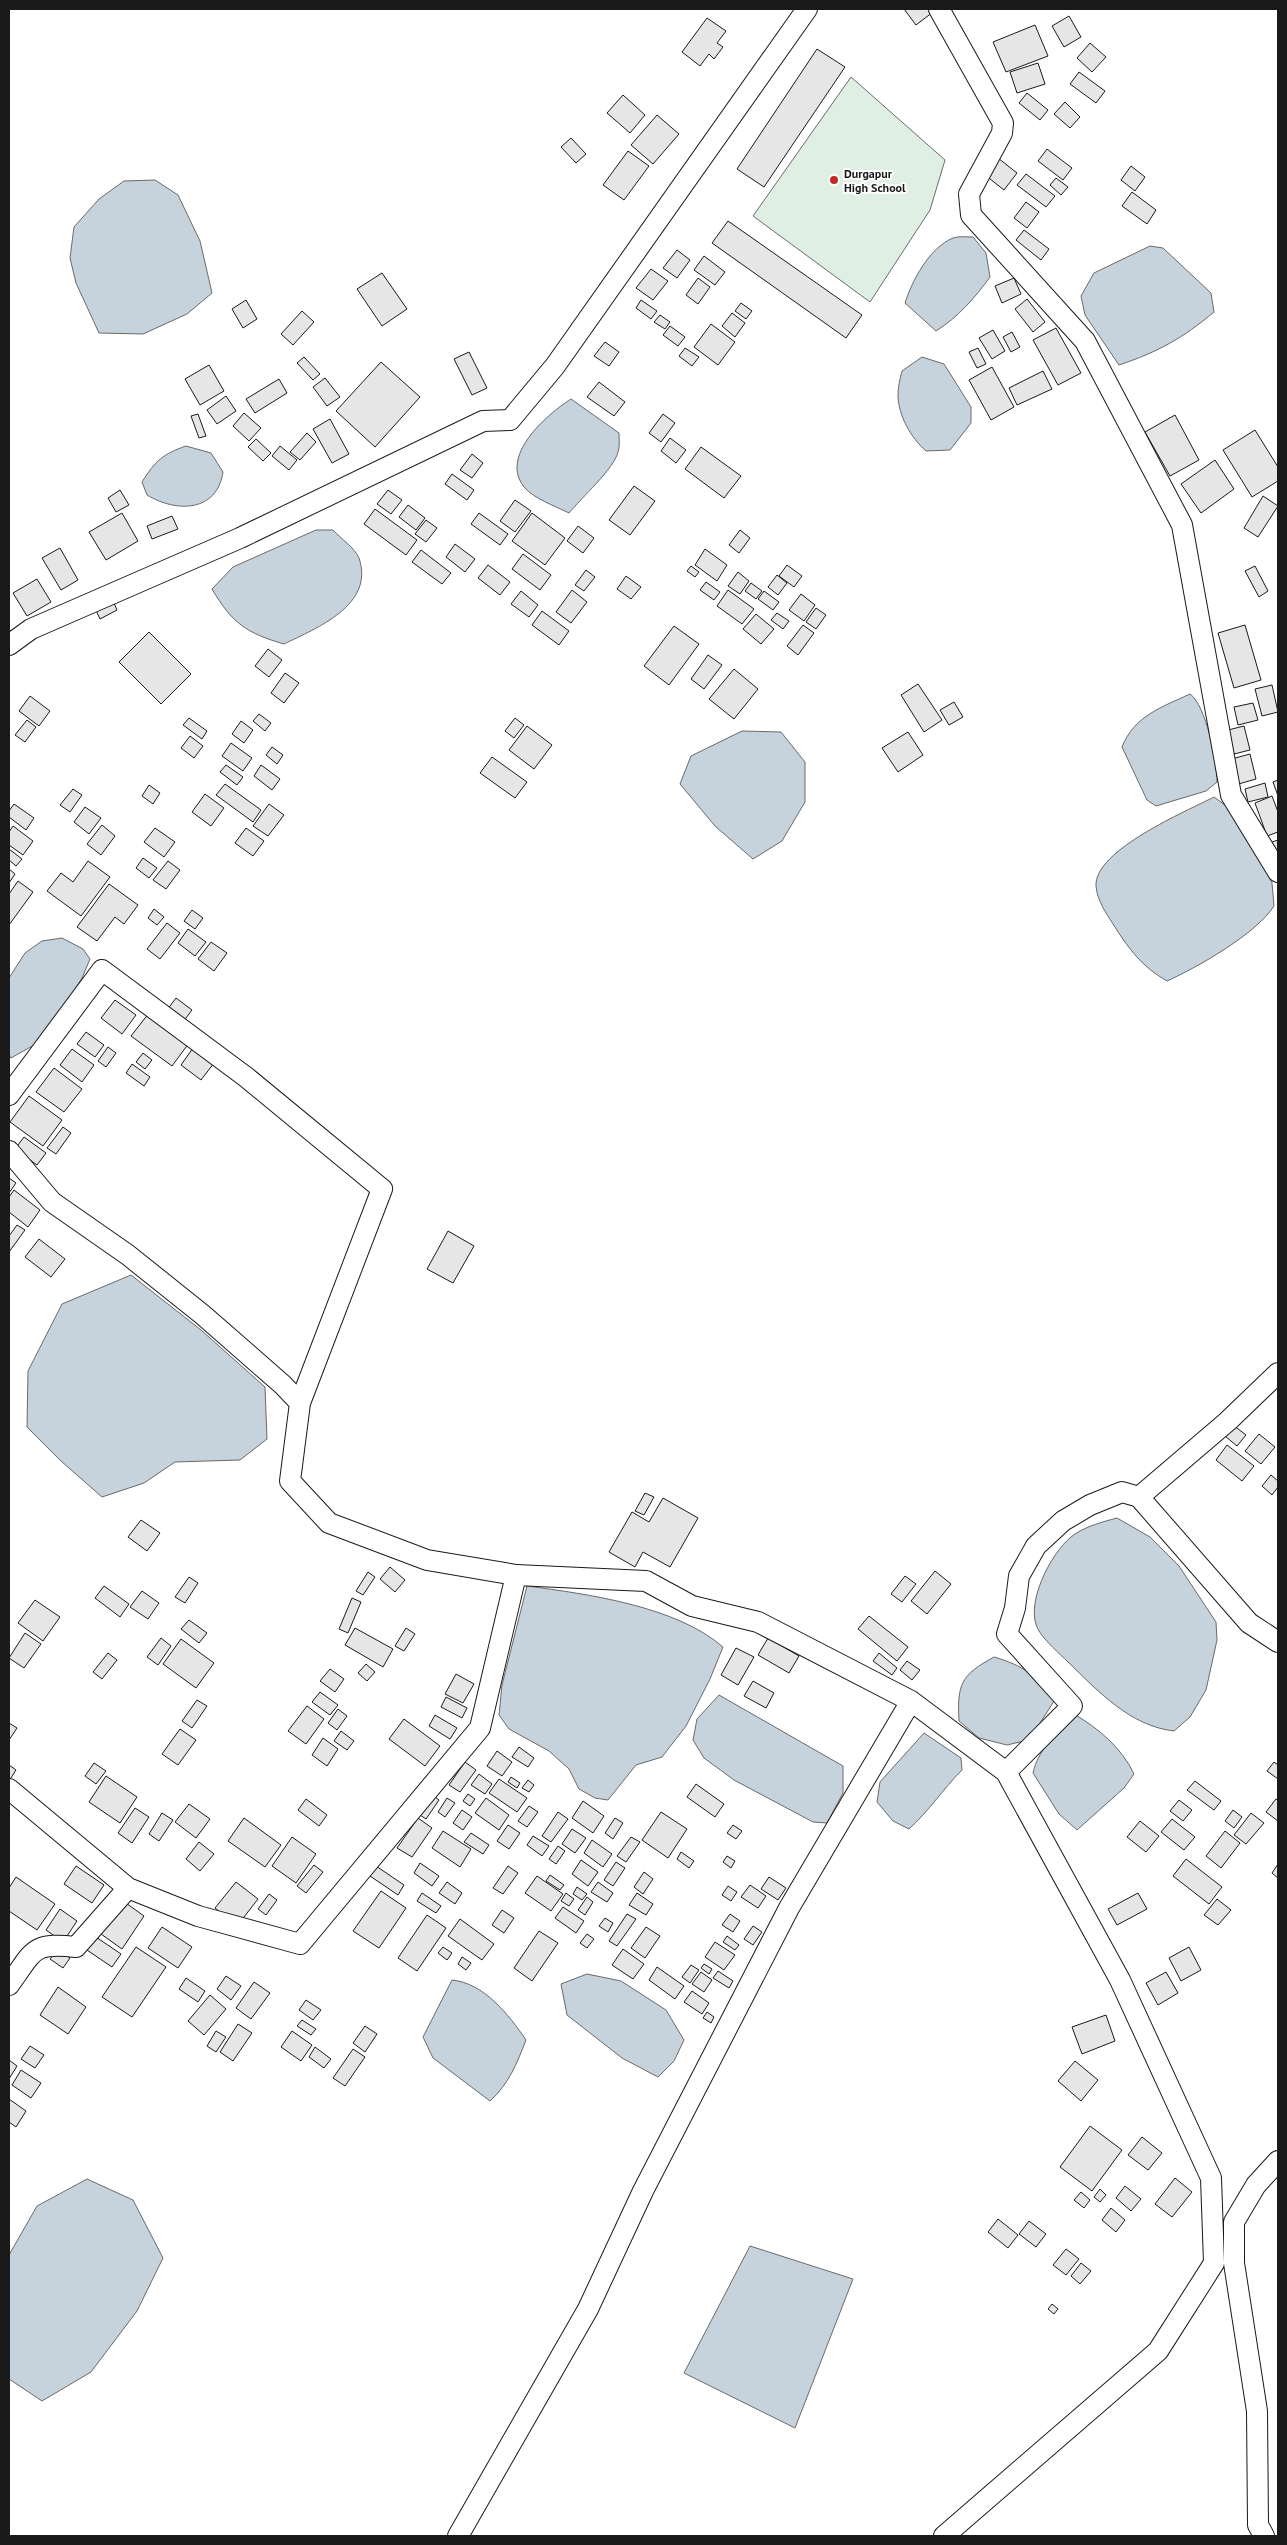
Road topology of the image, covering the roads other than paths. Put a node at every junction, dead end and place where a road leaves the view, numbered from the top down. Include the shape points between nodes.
1 (807, 9) edge
2 (939, 9) edge
3 (9, 645) edge
4 (1278, 872) edge
5 (9, 1095) edge
6 (9, 1151) edge
7 (1278, 1373) edge
8 (300, 1403) junction
9 (1139, 1497) junction
10 (516, 1575) junction
11 (1278, 1642) edge
12 (911, 1701) junction
13 (1006, 1772) junction
14 (9, 1789) edge
15 (128, 1888) junction
16 (9, 1985) edge
17 (1278, 2160) edge
18 (458, 2536) edge
19 (944, 2536) edge
20 (1264, 2536) edge

1 - 3 street via 555,366 510,420 483,421 240,538 31,629
2 - 4 street via 1004,122 1002,133 969,194 971,215 1084,341 1182,525 1231,795
5 - 8 street via 102,970 246,1077 382,1189
6 - 8 street via 52,1202 128,1255 195,1309
7 - 9 street via 1228,1421
8 - 10 street via 290,1481 329,1523 427,1560
9 - 11 street via 1249,1623
9 - 13 street via 1122,1492 1063,1521 1036,1546 1020,1576 1007,1634 1072,1706
10 - 12 street via 646,1581 692,1606 758,1622
10 - 15 street via 480,1728 300,1944 198,1916
12 - 13 street
12 - 18 street via 789,1908 652,2174 588,2309
13 - 19 street via 1120,1980 1211,2178 1214,2263 1158,2351
14 - 15 street
15 - 16 street via 76,1947 52,1944 34,1950
17 - 20 street via 1256,2185 1234,2222 1234,2263 1258,2411 1258,2525

